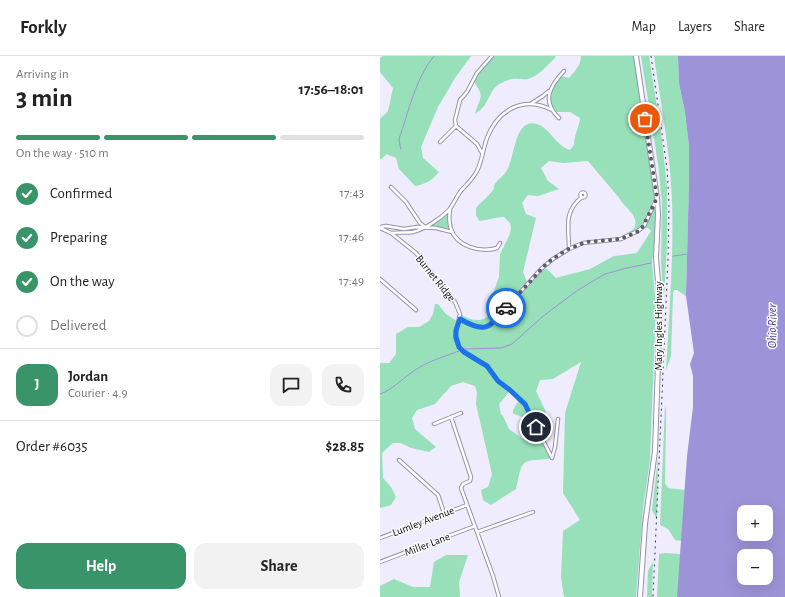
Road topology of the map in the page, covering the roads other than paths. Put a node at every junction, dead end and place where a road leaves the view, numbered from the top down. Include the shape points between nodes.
1 (492, 56) edge
2 (636, 56) edge
3 (564, 71) dead end
4 (549, 91) junction
5 (529, 103) junction
6 (552, 110) junction
7 (559, 118) dead end
8 (456, 126) junction
9 (440, 142) dead end
10 (485, 142) junction
11 (477, 144) junction
12 (482, 152) junction
13 (391, 187) dead end
14 (582, 197) dead end
15 (657, 198) junction
16 (450, 209) junction
17 (380, 227) edge
18 (426, 227) junction
19 (452, 232) junction
20 (391, 234) junction
21 (500, 243) dead end
22 (569, 249) junction
23 (380, 279) edge
24 (416, 310) dead end
25 (460, 319) junction
26 (461, 413) dead end
27 (451, 417) junction
28 (558, 419) dead end
29 (434, 424) dead end
30 (399, 460) dead end
31 (467, 504) junction
32 (533, 512) dead end
33 (444, 513) junction
34 (475, 526) junction
35 (478, 532) junction
36 (380, 538) edge
37 (380, 562) edge
38 (499, 597) edge
39 (640, 597) edge

1 - 8 street via 460,100
2 - 15 street, Mary Ingles Highway
3 - 4 street
4 - 5 street
4 - 6 street
5 - 6 street
5 - 10 street via 515,106 503,114
6 - 7 street
8 - 9 street
8 - 11 street
10 - 11 street
10 - 12 street
11 - 12 street
12 - 16 street via 477,172
13 - 18 street
14 - 22 street via 569,213
15 - 22 street via 644,226 637,232 621,239 586,242
15 - 39 street, Mary Ingles Highway via 656,258 660,304 655,451 645,524
16 - 18 street
16 - 19 street via 449,222
17 - 18 street
17 - 20 street, Burnet Ridge
18 - 19 street
18 - 20 street via 413,232
19 - 21 street via 466,245 478,250 494,249
20 - 25 street, Burnet Ridge via 421,258 456,302
22 - 25 street via 545,265 490,326 484,328
23 - 24 street
25 - 28 street, Burnet Ridge via 456,330 459,347 487,366 498,381 525,404 552,458
26 - 27 street
27 - 29 street
27 - 31 street via 471,475 470,481 461,488
30 - 33 street via 438,495
31 - 33 street, Lumley Avenue
31 - 34 street
32 - 35 street
33 - 36 street, Lumley Avenue
34 - 35 street
34 - 37 street, Miller Lane
35 - 38 street

